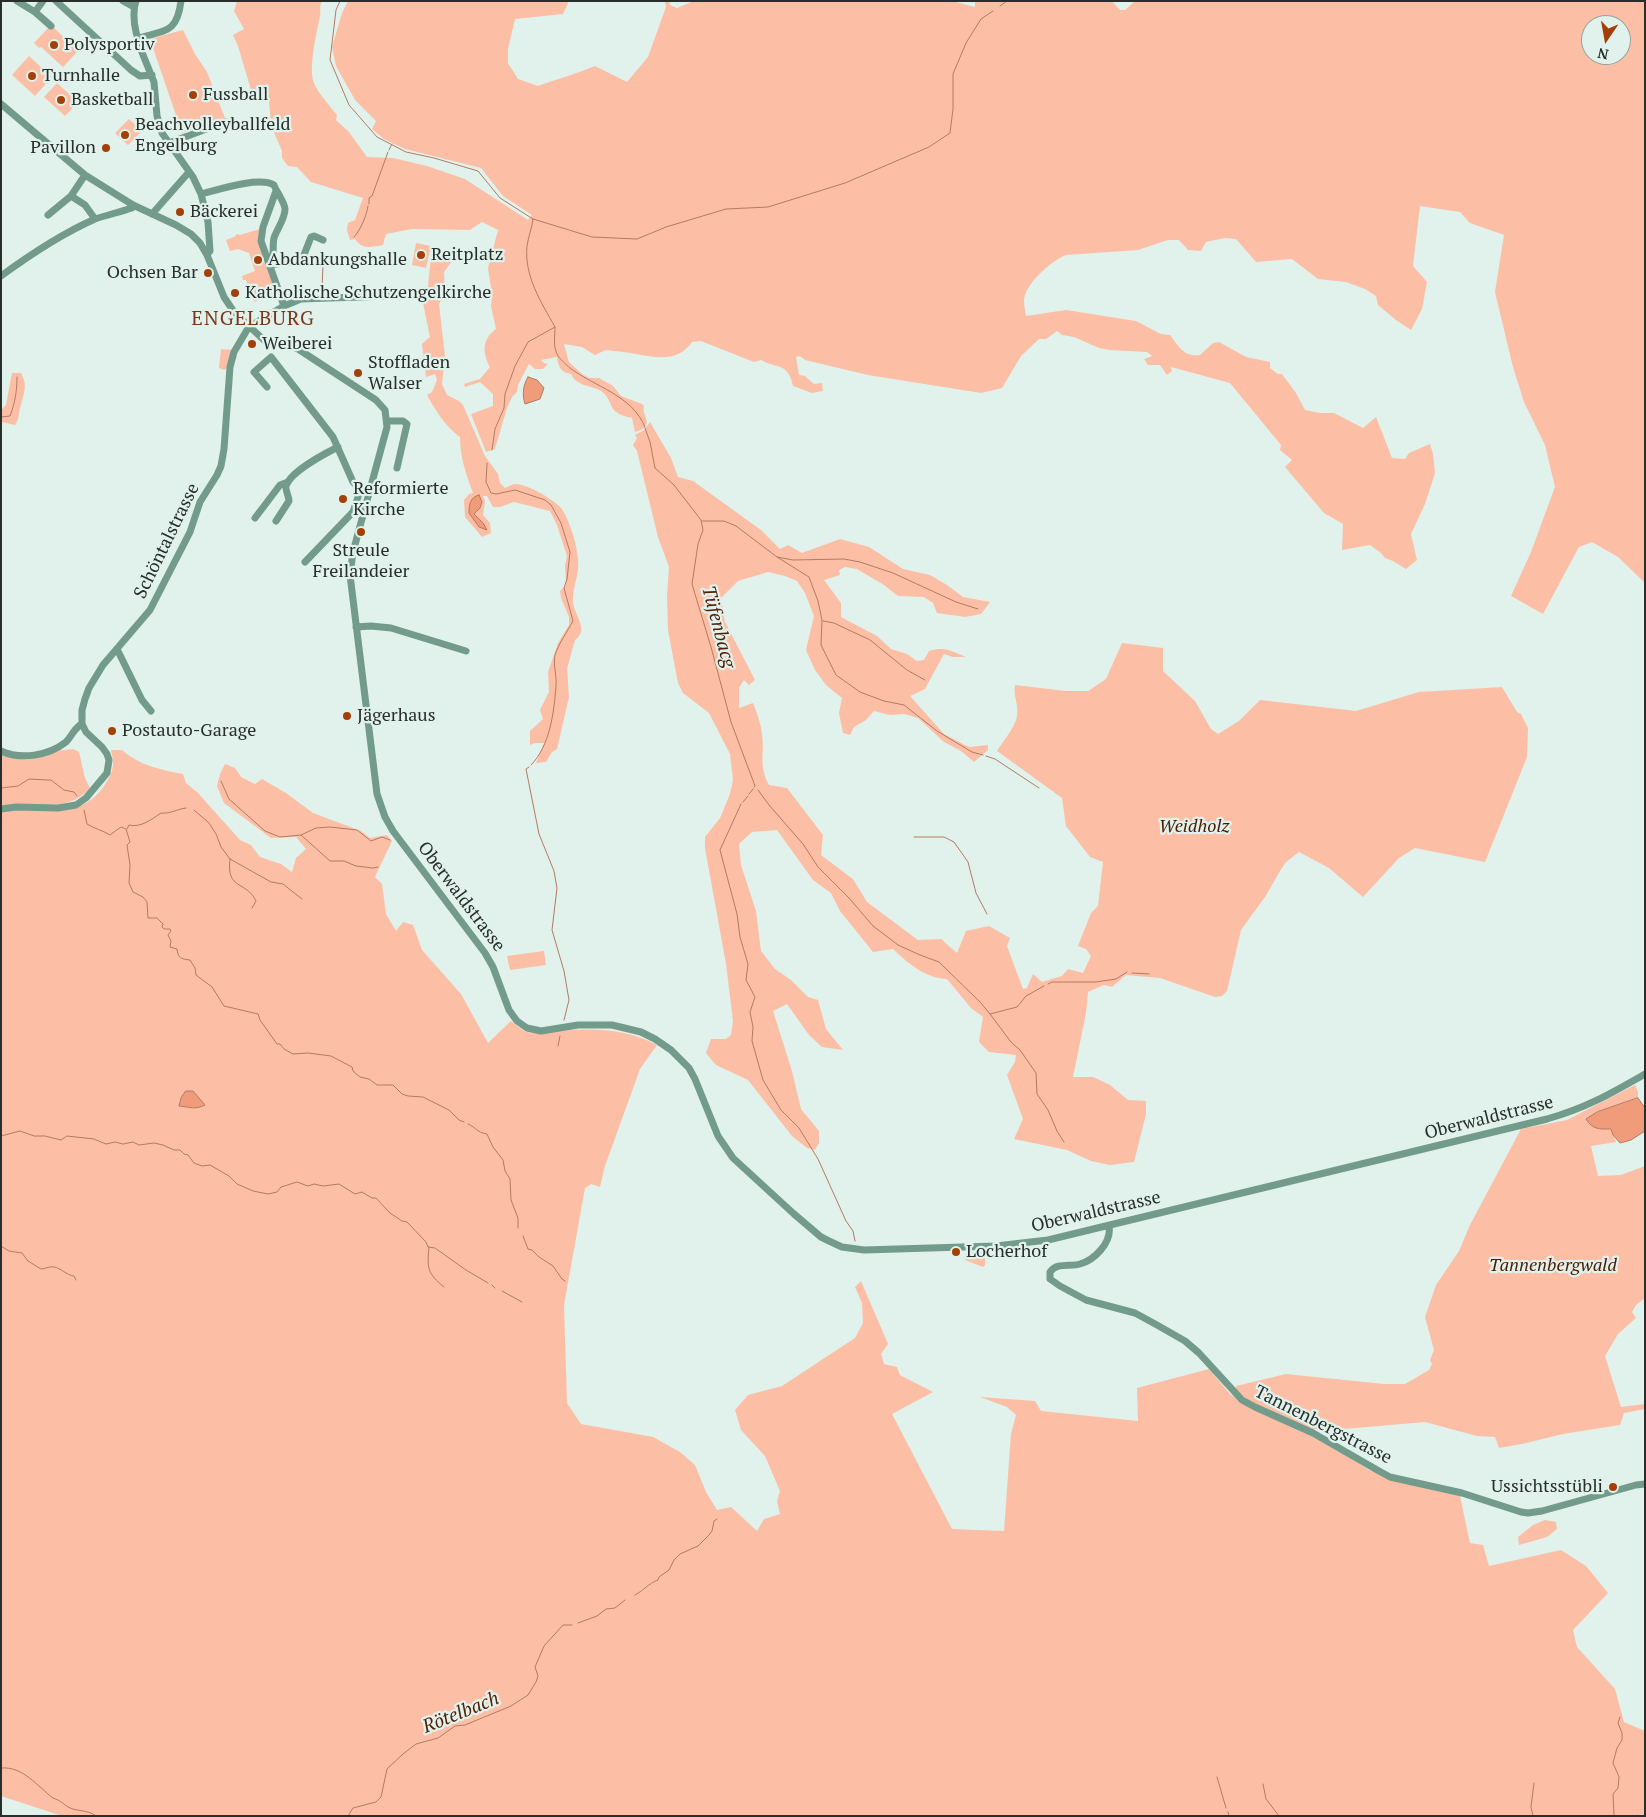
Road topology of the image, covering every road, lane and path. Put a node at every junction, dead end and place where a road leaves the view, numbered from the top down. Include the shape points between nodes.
1 (17, 1) edge
2 (42, 1) edge
3 (56, 1) edge
4 (123, 1) edge
5 (181, 1) edge
6 (135, 4) edge
7 (35, 12) junction
8 (52, 26) dead end
9 (138, 38) junction
10 (152, 75) junction
11 (1, 104) edge
12 (225, 122) dead end
13 (169, 143) junction
14 (189, 172) junction
15 (85, 175) junction
16 (276, 191) junction
17 (201, 194) junction
18 (72, 196) junction
19 (133, 206) junction
20 (152, 214) junction
21 (48, 215) dead end
22 (95, 219) junction
23 (323, 240) dead end
24 (207, 255) junction
25 (302, 260) junction
26 (312, 260) dead end
27 (270, 265) junction
28 (1, 276) edge
29 (425, 298) dead end
30 (284, 306) junction
31 (250, 327) junction
32 (267, 387) dead end
33 (388, 421) junction
34 (338, 447) junction
35 (397, 468) dead end
36 (288, 482) junction
37 (361, 490) junction
38 (370, 492) junction
39 (254, 518) dead end
40 (276, 521) dead end
41 (305, 562) dead end
42 (356, 627) junction
43 (117, 649) junction
44 (466, 651) dead end
45 (151, 712) dead end
46 (82, 724) junction
47 (1, 751) edge
48 (1, 809) edge
49 (1645, 1074) edge
50 (1109, 1226) junction
51 (1645, 1484) edge

1 - 7 street
2 - 7 street
3 - 10 street via 131,70 140,76
4 - 6 street
5 - 9 street via 179,18 170,28
6 - 9 street
7 - 8 street
9 - 10 street
10 - 13 street via 160,127
11 - 15 street
12 - 13 street
13 - 14 street
14 - 17 street
14 - 20 street
15 - 18 street
15 - 19 street
16 - 17 street via 271,183 261,182
16 - 27 street via 261,238
16 - 27 street via 285,210 274,240
17 - 24 street via 208,222 210,252
18 - 21 street
18 - 22 street via 85,205
19 - 20 street
19 - 22 street
20 - 24 street via 191,234
22 - 28 street via 35,251
23 - 25 street via 311,237
24 - 31 street via 226,302
25 - 26 street
25 - 27 street
27 - 30 street
29 - 30 street via 417,295 307,298
30 - 31 street
31 - 33 street via 265,341 296,348 369,395 382,406
31 - 43 street, Schöntalstrasse via 236,349 230,367 224,449 219,470 200,502 190,532 160,593 146,616
32 - 34 street via 254,372 271,358 328,429
33 - 35 street via 407,424
33 - 38 street
34 - 36 street via 313,460
34 - 37 street via 353,482
36 - 39 street via 280,486
36 - 40 street via 289,501
37 - 38 street
37 - 41 street via 353,512
38 - 42 street, Oberwaldstrasse via 354,552 351,586
42 - 44 street via 390,628
42 - 50 street, Oberwaldstrasse via 377,794 384,817 485,953 494,967 510,1010 521,1024 541,1031 578,1025 612,1025 640,1032 663,1044 689,1068 718,1136 733,1158 821,1237 842,1247 864,1250 996,1246 1046,1240
43 - 45 street
43 - 46 street, Schöntalstrasse via 89,688 82,710
46 - 47 street via 66,742 44,752 25,757
46 - 48 street via 109,760 107,773 91,793 69,807
49 - 50 street, Oberwaldstrasse via 1576,1111
50 - 51 street, Tannenbergstrasse via 1109,1236 1098,1253 1080,1264 1053,1268 1050,1278 1086,1300 1135,1313 1185,1341 1242,1400 1313,1433 1390,1477 1528,1513

